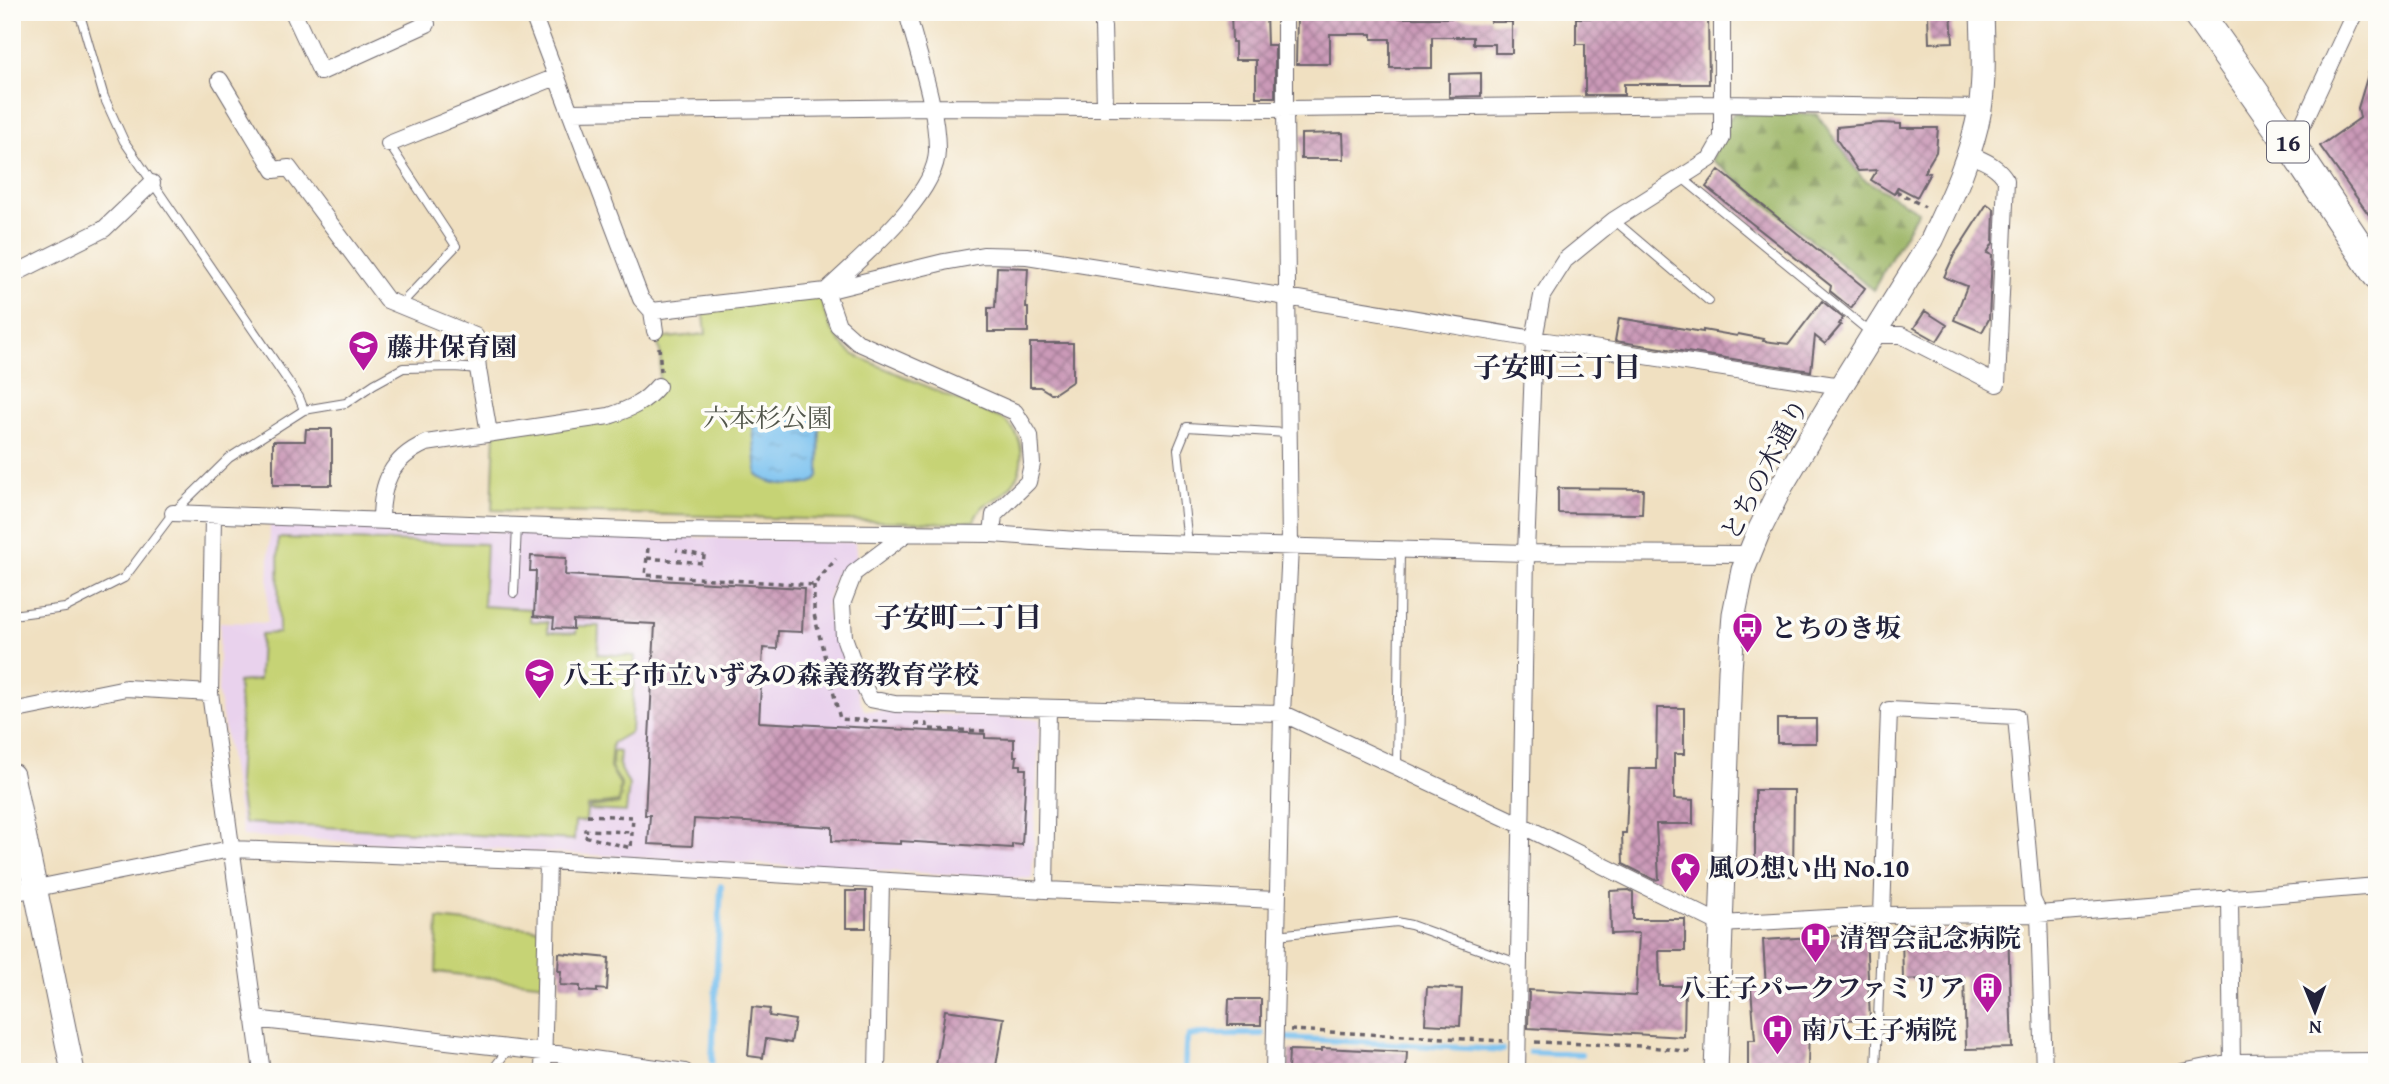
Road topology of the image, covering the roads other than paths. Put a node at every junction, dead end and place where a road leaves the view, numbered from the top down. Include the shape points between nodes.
1 (69, 12) edge
2 (293, 12) edge
3 (422, 12) edge
4 (532, 12) edge
5 (907, 12) edge
6 (1285, 12) edge
7 (1722, 12) edge
8 (1982, 12) edge
9 (2197, 12) edge
10 (2354, 12) edge
11 (1103, 26) dead end
12 (556, 77) junction
13 (220, 80) dead end
14 (1722, 104) junction
15 (931, 107) junction
16 (1105, 108) junction
17 (1980, 108) junction
18 (1285, 109) junction
19 (570, 112) junction
20 (389, 144) joint
21 (2292, 147) junction
22 (1969, 154) junction
23 (1681, 177) junction
24 (152, 183) junction
25 (1614, 220) junction
26 (2377, 274) edge
27 (12, 275) edge
28 (826, 291) junction
29 (1287, 297) junction
30 (1709, 301) dead end
31 (400, 305) junction
32 (652, 312) junction
33 (655, 331) road end
34 (1874, 335) junction
35 (1534, 339) junction
36 (478, 369) junction
37 (658, 386) road end
38 (1841, 386) junction
39 (304, 410) junction
40 (489, 433) junction
41 (1288, 433) junction
42 (173, 513) junction
43 (213, 516) junction
44 (382, 522) junction
45 (517, 526) junction
46 (907, 533) junction
47 (992, 534) junction
48 (1188, 544) junction
49 (1290, 547) junction
50 (1400, 550) junction
51 (1526, 553) junction
52 (1749, 554) junction
53 (514, 593) dead end
54 (12, 615) edge
55 (210, 693) junction
56 (1048, 708) junction
57 (12, 711) edge
58 (1282, 713) junction
59 (1397, 766) junction
60 (12, 775) edge
61 (1521, 825) junction
62 (230, 849) junction
63 (548, 861) junction
64 (881, 881) junction
65 (2377, 886) edge
66 (36, 887) junction
67 (1045, 890) junction
68 (12, 893) edge
69 (2230, 897) junction
70 (1276, 900) junction
71 (2039, 914) junction
72 (1882, 915) junction
73 (1721, 924) junction
74 (1277, 935) junction
75 (1520, 964) junction
76 (254, 1019) junction
77 (509, 1048) junction
78 (543, 1052) junction
79 (2377, 1060) edge
80 (2232, 1067) edge
81 (72, 1072) edge
82 (262, 1072) edge
83 (491, 1072) edge
84 (542, 1072) edge
85 (683, 1072) edge
86 (877, 1072) edge
87 (1274, 1072) edge
88 (1517, 1072) edge
89 (1716, 1072) edge
90 (1876, 1072) edge
91 (2043, 1072) edge
92 (2182, 1072) edge

1 - 24 lane via 81,18 103,97 124,141
2 - 3 street via 321,72 427,24
4 - 12 street
5 - 15 street
6 - 18 street
7 - 14 street
8 - 17 street, とちの木通り
9 - 21 highway, 16
10 - 21 street
11 - 16 street
12 - 19 street
12 - 20 street
13 - 31 street via 274,170 289,168 387,300
14 - 17 street
14 - 18 street
14 - 23 street via 1722,138 1710,159
15 - 16 street
15 - 19 street
15 - 28 street via 938,152 929,181 909,210
16 - 18 street
17 - 22 street, とちの木通り
18 - 29 street
19 - 32 street via 641,299
20 - 31 lane via 456,246
21 - 26 highway, 16
22 - 34 street, とちの木通り via 1932,240
22 - 34 street via 1993,165 2006,180 1997,384 1901,335
23 - 25 street
23 - 34 lane
24 - 27 street via 104,229
24 - 39 lane
25 - 30 lane
25 - 35 street via 1565,260 1542,296
28 - 29 street via 983,255 1027,256
28 - 32 street
28 - 47 street via 838,325 857,342 1015,412 1030,436 1032,464 1028,482 994,514
29 - 35 street
29 - 41 street
31 - 36 street via 475,336
32 - 33 street
34 - 38 street, とちの木通り
35 - 38 street
35 - 51 street
36 - 39 lane via 403,369 346,403
36 - 40 street
37 - 40 street via 640,404 610,416
38 - 52 street, とちの木通り via 1782,485
39 - 42 lane via 229,458
40 - 44 street via 426,443 399,459 381,502
41 - 48 lane via 1187,427 1178,449
41 - 49 street
42 - 43 street
42 - 54 lane via 124,578 65,607
43 - 44 street
43 - 55 street
44 - 45 street
45 - 46 street
45 - 53 lane
46 - 47 street
46 - 56 street via 854,573 842,604 844,637 870,699 895,704
47 - 48 street
48 - 49 street
49 - 50 street
49 - 58 street
50 - 51 street
50 - 59 lane
51 - 52 street
51 - 61 street
52 - 73 street, とちの木通り via 1734,614
55 - 57 street via 126,688
55 - 62 street
56 - 58 street
56 - 67 street
58 - 59 street
58 - 70 street
59 - 61 street
60 - 66 street
61 - 73 street
61 - 75 street
62 - 63 street
62 - 66 street
62 - 76 street
63 - 64 street
63 - 78 street
64 - 67 street
64 - 86 street
65 - 69 street
66 - 68 street
66 - 81 street
67 - 70 street
69 - 71 street
69 - 80 street
70 - 74 street
71 - 72 street
71 - 72 street via 2032,899 2016,716 1889,710
71 - 91 street
72 - 73 street
72 - 90 lane
73 - 89 street, とちの木通り
74 - 75 lane via 1397,922
74 - 87 street
75 - 88 street
76 - 77 street
76 - 82 street
77 - 78 street
77 - 83 lane
78 - 84 street
78 - 85 street
79 - 80 street
80 - 92 street

